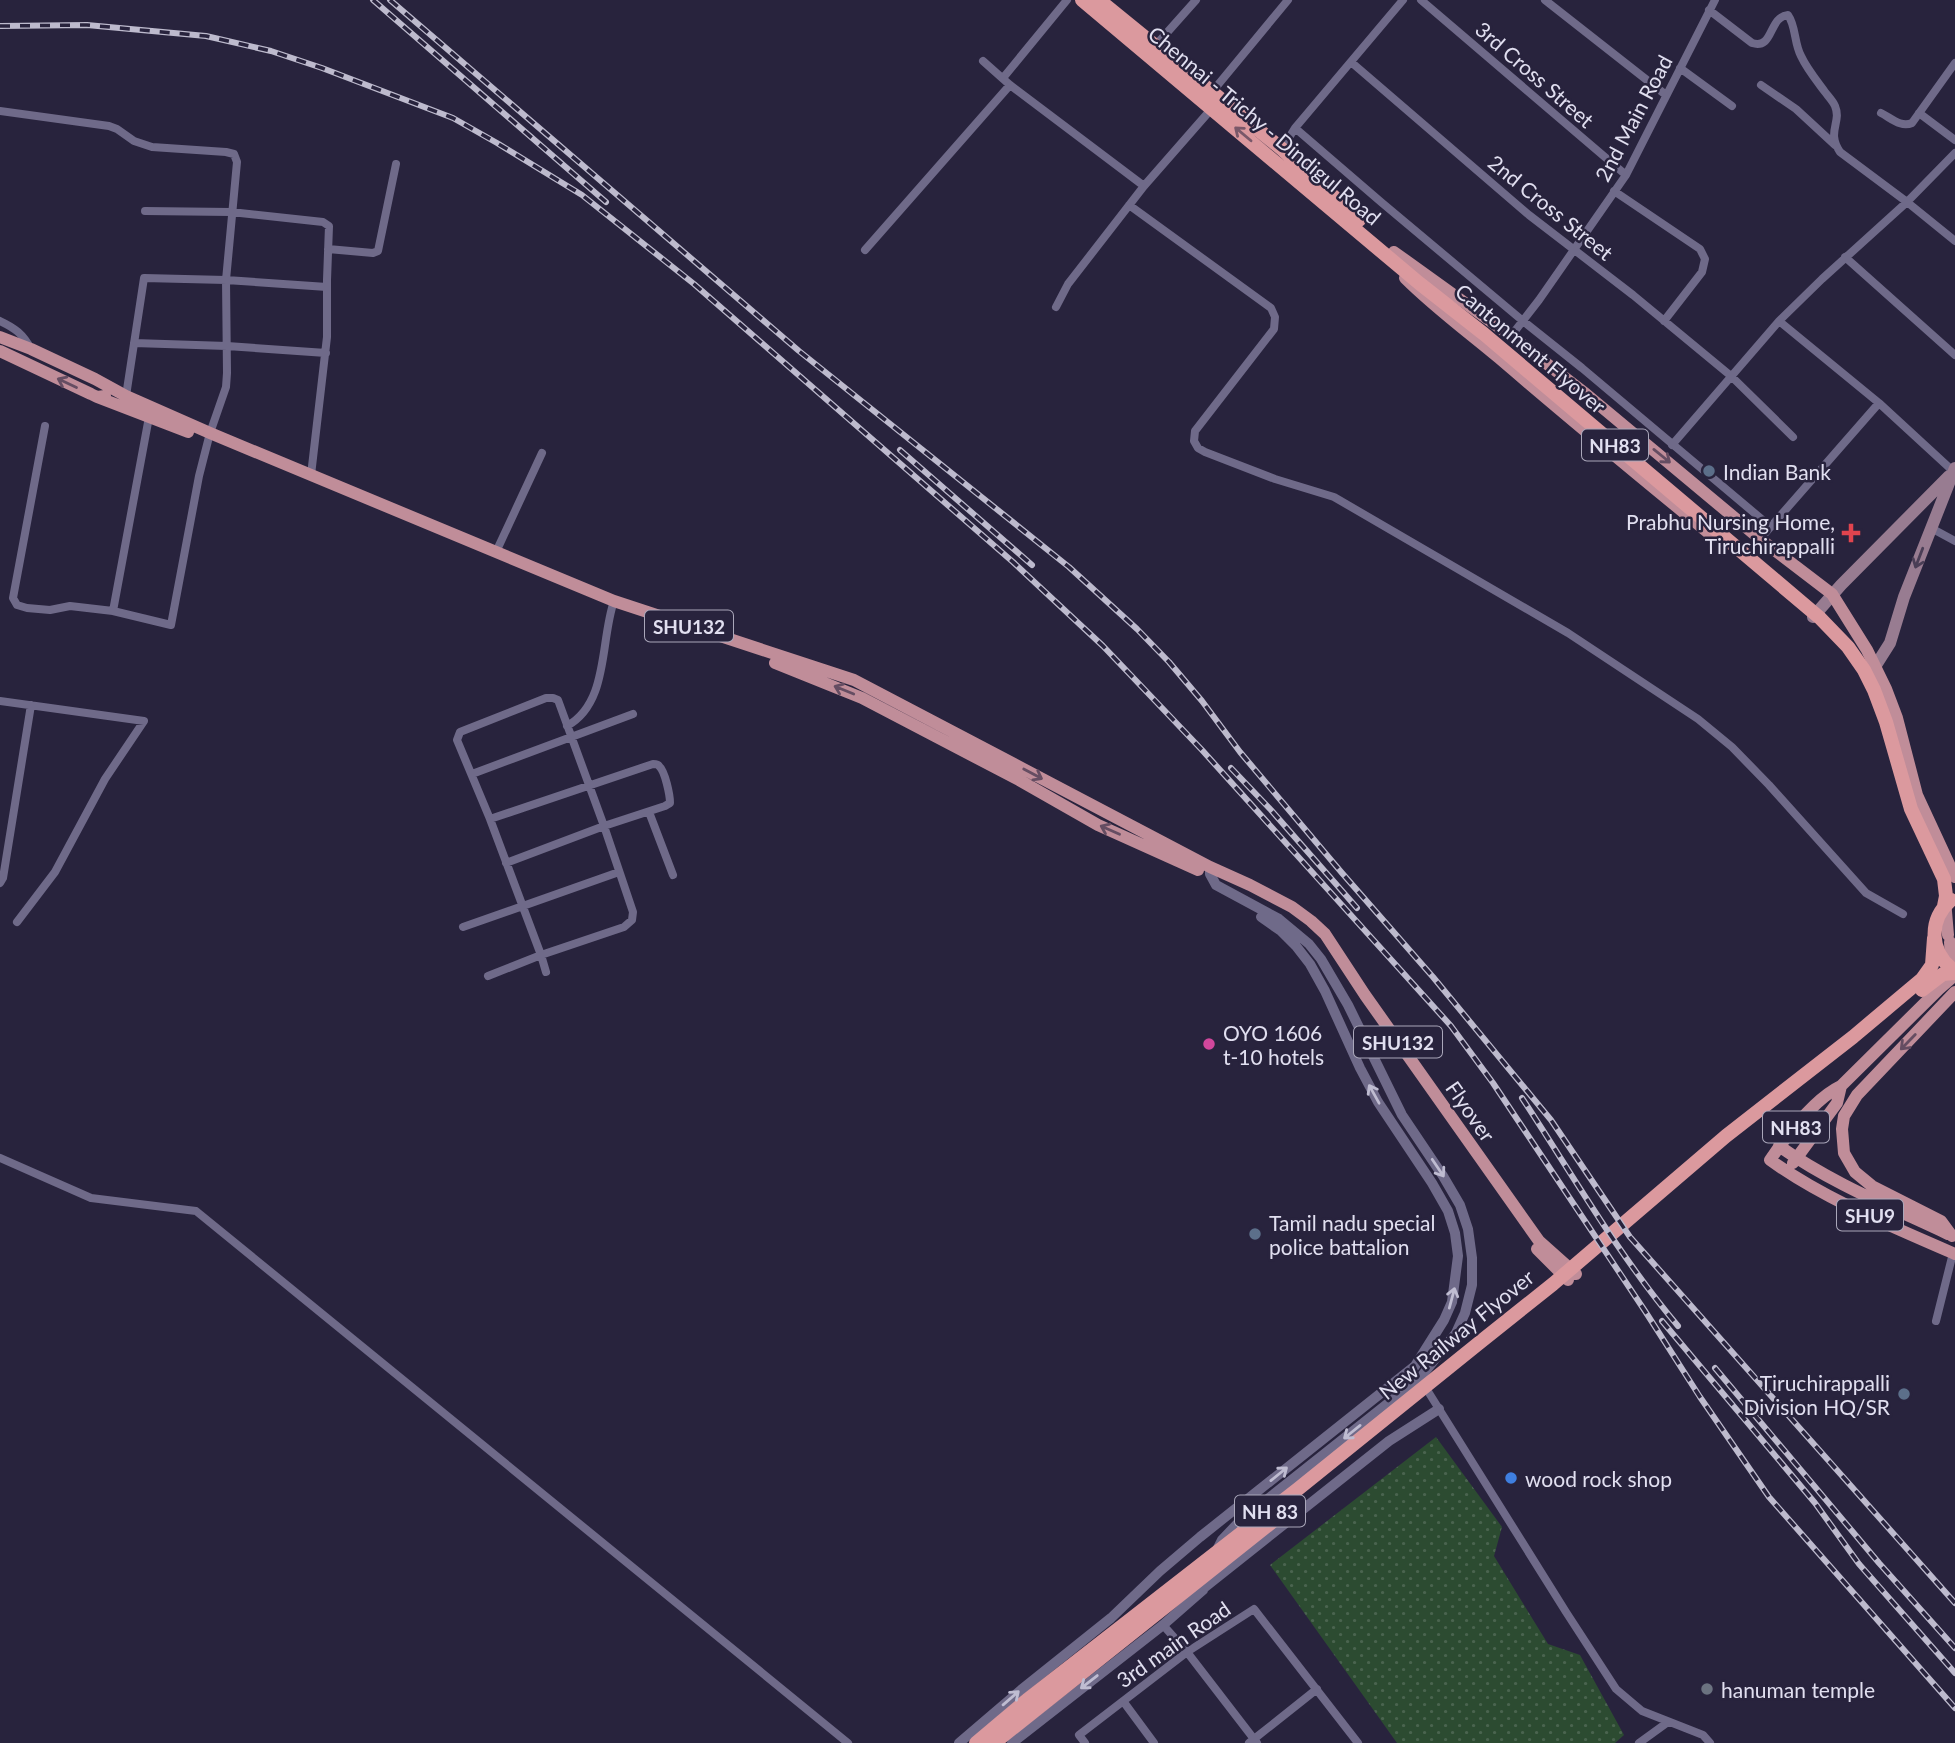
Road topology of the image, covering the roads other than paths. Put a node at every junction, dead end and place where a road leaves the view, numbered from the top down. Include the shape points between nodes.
1 (1067, 0) edge
2 (1082, 0) edge
3 (1099, 0) edge
4 (1196, 0) edge
5 (1288, 0) edge
6 (1403, 0) edge
7 (1421, 0) edge
8 (1545, 0) edge
9 (1715, 0) edge
10 (1709, 10) junction
11 (1156, 45) junction
12 (983, 61) dead end
13 (1351, 62) junction
14 (1955, 63) edge
15 (1680, 68) junction
16 (1003, 78) junction
17 (1010, 85) junction
18 (1760, 85) dead end
19 (1666, 95) junction
20 (1215, 99) junction
21 (1732, 106) dead end
22 (0, 111) edge
23 (1881, 113) dead end
24 (1919, 113) junction
25 (1295, 128) junction
26 (1955, 140) edge
27 (1835, 145) junction
28 (1955, 153) edge
29 (1277, 154) junction
30 (397, 164) dead end
31 (1626, 175) junction
32 (1144, 187) junction
33 (1614, 191) junction
34 (1908, 202) junction
35 (1129, 205) junction
36 (145, 211) dead end
37 (231, 212) junction
38 (1955, 241) edge
39 (1574, 248) junction
40 (328, 249) junction
41 (865, 250) dead end
42 (1391, 254) junction
43 (1845, 257) junction
44 (226, 280) junction
45 (1420, 280) junction
46 (327, 286) junction
47 (1056, 307) dead end
48 (0, 321) edge
49 (1523, 321) junction
50 (1664, 321) junction
51 (1779, 321) junction
52 (1511, 336) junction
53 (134, 343) junction
54 (227, 346) junction
55 (2, 348) edge
56 (31, 349) junction
57 (326, 353) junction
58 (1955, 355) edge
59 (1731, 376) junction
60 (107, 386) junction
61 (126, 396) junction
62 (97, 397) junction
63 (1879, 403) junction
64 (149, 417) junction
65 (45, 426) dead end
66 (209, 436) junction
67 (1793, 436) dead end
68 (1672, 445) junction
69 (542, 453) dead end
70 (1954, 470) edge
71 (311, 475) junction
72 (1771, 527) junction
73 (1931, 528) junction
74 (1760, 539) junction
75 (1955, 541) edge
76 (496, 552) junction
77 (1832, 594) junction
78 (613, 603) junction
79 (113, 611) junction
80 (1812, 613) junction
81 (1876, 667) junction
82 (1864, 682) junction
83 (0, 701) edge
84 (32, 705) junction
85 (633, 715) dead end
86 (567, 726) junction
87 (571, 738) junction
88 (472, 774) junction
89 (589, 786) junction
90 (649, 812) junction
91 (490, 819) junction
92 (604, 825) junction
93 (506, 863) junction
94 (619, 872) junction
95 (673, 875) dead end
96 (1955, 879) edge
97 (1227, 882) junction
98 (0, 883) edge
99 (522, 905) junction
100 (1951, 906) edge
101 (1903, 914) dead end
102 (17, 922) dead end
103 (463, 927) dead end
104 (1947, 941) edge
105 (541, 955) junction
106 (546, 972) dead end
107 (1955, 973) edge
108 (488, 976) dead end
109 (1938, 989) junction
110 (1955, 992) edge
111 (1841, 1086) junction
112 (1779, 1146) junction
113 (0, 1158) edge
114 (1796, 1158) junction
115 (1786, 1172) junction
116 (1953, 1237) edge
117 (1954, 1254) edge
118 (1569, 1274) junction
119 (1936, 1321) dead end
120 (1415, 1366) junction
121 (1420, 1378) junction
122 (1439, 1409) junction
123 (1200, 1537) junction
124 (1200, 1591) junction
125 (1163, 1625) junction
126 (1187, 1652) junction
127 (1317, 1689) junction
128 (1123, 1701) junction
129 (1668, 1721) junction
130 (1254, 1742) edge
131 (848, 1743) edge
132 (959, 1743) edge
133 (976, 1743) edge
134 (994, 1743) edge
135 (1012, 1743) edge
136 (1085, 1743) edge
137 (1154, 1743) edge
138 (1358, 1743) edge
139 (1639, 1743) edge
140 (1710, 1743) edge

1 - 16 street
2 - 20 highway, Chennai - Trichy - Dindigul Road / NH83
3 - 11 highway, Chennai - Trichy - Dindigul Road / NH83
4 - 11 street
5 - 20 street
6 - 13 street
7 - 31 street, 3rd Cross Street
8 - 19 street
9 - 10 street, 2nd Main Road
10 - 15 street, 2nd Main Road
10 - 27 street via 1757,45 1766,40 1779,17 1788,15 1800,56 1835,105
11 - 20 highway, Chennai - Trichy - Dindigul Road / NH83
12 - 16 street
13 - 25 street
13 - 39 street, 2nd Cross Street
14 - 24 street
15 - 19 street, 2nd Main Road
15 - 21 street
16 - 17 street
17 - 32 street
17 - 41 street
18 - 27 street via 1796,109
19 - 31 street, 2nd Main Road
20 - 29 highway, Chennai - Trichy - Dindigul Road / NH83
20 - 32 street
22 - 37 street via 109,126 152,147 234,155
23 - 24 street via 1906,126
24 - 26 street
25 - 29 street
25 - 49 street
27 - 34 street
28 - 34 street
29 - 42 highway, Chennai - Trichy - Dindigul Road / NH83
30 - 40 street via 377,251
31 - 33 street, 2nd Main Road
32 - 35 street
33 - 39 street, 2nd Main Road
33 - 50 street via 1700,249 1706,259 1702,272
34 - 38 street
34 - 43 street
35 - 47 street via 1068,284
35 - 101 street via 1271,308 1275,317 1274,329 1195,431 1198,448 1334,497 1568,633 1688,712 1751,766 1866,892
36 - 37 street
37 - 40 street via 327,223
37 - 44 street
39 - 49 street, 2nd Main Road
39 - 50 street, 2nd Cross Street
40 - 46 street
42 - 45 highway, Cantonment Flyover
42 - 52 main road
42 - 80 main road, NH83 via 1402,276 1433,305
43 - 51 street
43 - 58 street
44 - 46 street
44 - 53 street via 144,278
44 - 54 street
45 - 80 highway, Cantonment Flyover / NH83
45 - 96 highway, Cantonment Flyover / NH83 via 1826,614 1850,639 1877,680 1916,806 1948,874
46 - 57 street
48 - 56 street via 16,328
49 - 52 street, 2nd Main Road
49 - 68 street
50 - 59 street, 2nd Cross Street
51 - 59 street
51 - 63 street
52 -> 74 main road
53 - 54 street
53 - 61 street
54 - 57 street
54 - 66 street via 226,387
55 - 56 main road, SHU132
62 -> 55 main road, SHU132
56 - 60 main road, SHU132
57 - 71 street
59 - 67 street, 2nd Cross Street
59 - 68 street
60 - 61 main road, SHU132
60 - 62 main road via 105,396
61 - 66 main road, SHU132
62 - 64 main road
63 - 70 street
63 - 72 street
64 - 66 main road
64 - 79 street
65 - 79 street via 13,598 27,608
66 - 71 main road, SHU132
66 - 78 main road via 415,528
66 - 79 street via 171,625
68 - 72 street
69 - 76 street
70 - 73 main road
70 - 77 main road
71 - 76 main road, SHU132
72 - 74 street
73 - 75 street
73 -> 81 main road via 1890,643
74 - 77 main road
76 - 78 main road, SHU132
77 - 80 main road
77 - 81 main road
78 - 86 street via 593,697 578,719
78 - 97 main road, Flyover / SHU132 via 854,680
80 - 82 main road, NH83 via 1849,656
80 - 100 highway, Cantonment Flyover via 1848,647 1874,690 1911,809 1944,879
81 - 82 main road
81 - 96 main road via 1897,718 1917,795
82 - 104 main road, NH83 via 1905,808 1940,884 1947,909
83 - 84 street
84 - 98 street
84 - 102 street via 144,721 105,779 55,872
85 - 87 street
86 - 87 street
86 - 88 street via 558,700 546,698 460,732 457,740
87 - 88 street
87 - 89 street
88 - 91 street
89 - 90 street via 653,764 659,766 670,803
89 - 91 street
89 - 92 street
90 - 92 street
90 - 95 street
91 - 93 street
92 - 93 street
92 - 94 street
93 - 99 street
94 - 99 street
94 - 105 street via 632,920 624,927
97 - 118 main road, Flyover via 1290,913 1319,940 1534,1246
120 -> 97 street via 1452,1302 1458,1256 1448,1211 1378,1102 1310,964 1271,923 1227,896
97 -> 121 street via 1230,891 1279,919 1321,958 1402,1115 1460,1205 1468,1229 1472,1285 1456,1333
99 - 103 street
99 - 105 street
100 - 104 highway, New Railway Flyover via 1938,915 1934,926
104 - 107 highway via 1941,958
104 - 109 main road via 1950,969
104 - 118 highway, New Railway Flyover via 1922,979 1726,1136
105 - 106 street
105 - 108 street
107 - 109 main road
107 - 118 highway, New Railway Flyover via 1943,974 1929,984
109 - 111 main road
110 -> 116 main road via 1857,1095 1842,1129 1844,1153 1855,1172 1872,1186 1941,1221
111 - 112 main road, NH83 via 1829,1092
111 - 114 main road via 1837,1102
112 - 114 main road
112 - 115 main road, NH83 via 1770,1160
113 - 131 street via 91,1198 196,1211
114 - 115 main road
114 - 116 main road, SHU9
115 - 117 main road, SHU9
117 - 119 street
118 - 133 highway, New Railway Flyover / NH 83
118 - 134 highway, New Railway Flyover via 1524,1318
120 - 121 street
123 -> 120 street
121 - 122 street
121 -> 124 street via 1240,1521 1222,1540
122 - 124 street via 1389,1441
122 - 129 street via 1616,1689 1642,1711
123 - 124 street via 1194,1548 1195,1583
132 -> 123 street via 1111,1618
124 - 125 street
125 - 126 street
125 -> 135 street
126 - 127 street, 3rd main Road via 1254,1609
126 - 128 street, 3rd main Road
126 - 130 street
127 - 130 street
127 - 138 street, 3rd main Road
128 - 136 street, 3rd main Road via 1079,1735
128 - 137 street
129 - 139 street
129 - 140 street via 1703,1735

